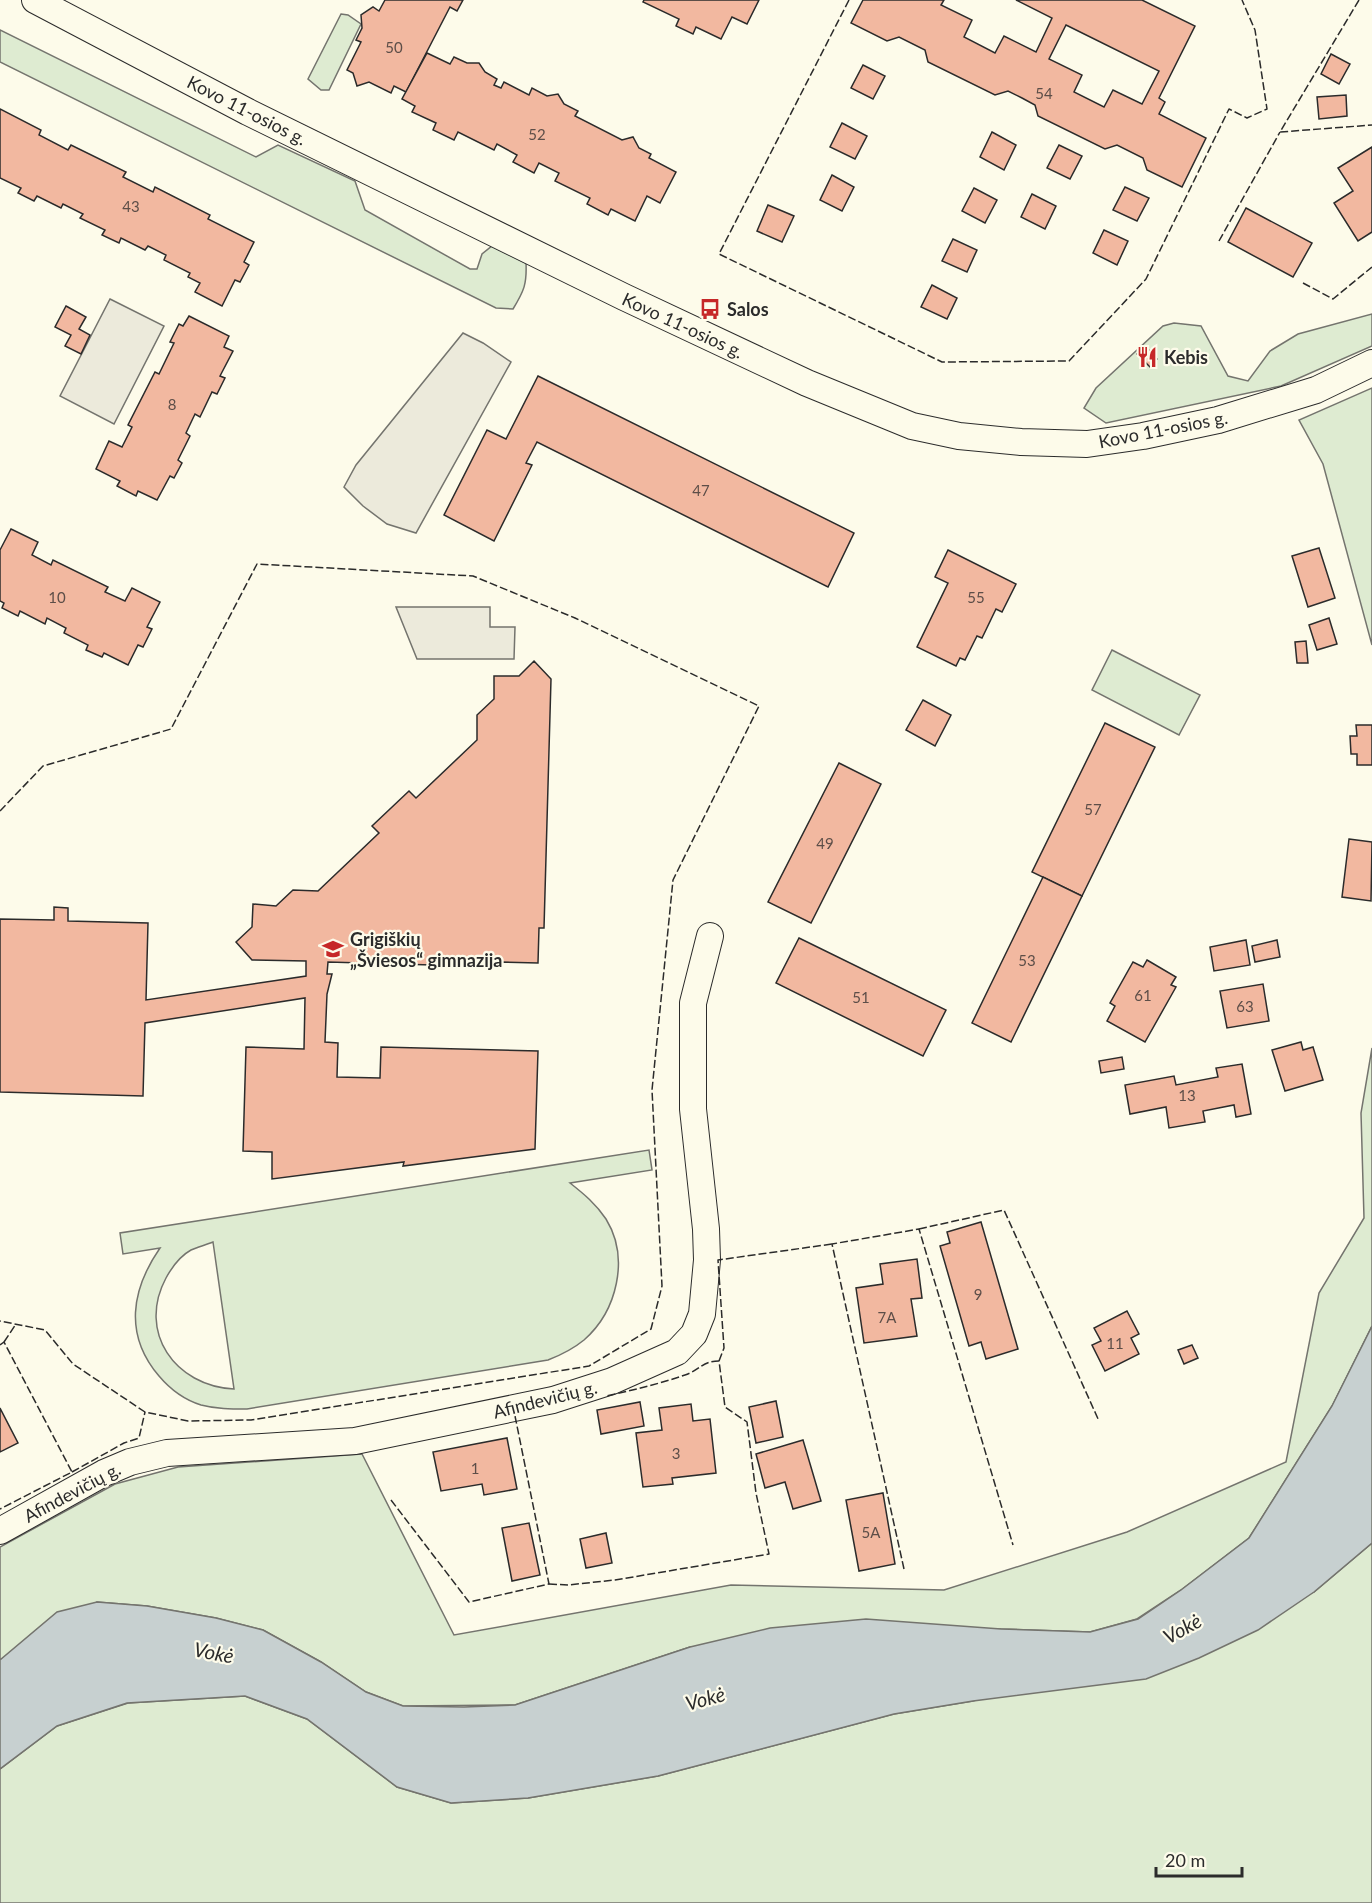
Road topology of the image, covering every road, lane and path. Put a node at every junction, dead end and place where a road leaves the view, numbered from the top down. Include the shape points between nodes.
1 (35, 0) edge
2 (1372, 363) edge
3 (710, 936) dead end
4 (0, 1531) edge

1 - 2 street, Kovo 11-osios g. via 248,112 613,292 807,383 912,426 959,436 1087,444 1218,420 1316,390
3 - 4 street, Afindevičių g. via 693,1003 693,1109 706,1229 702,1314 694,1334 677,1352 612,1381 553,1400 366,1438 167,1453 130,1462

